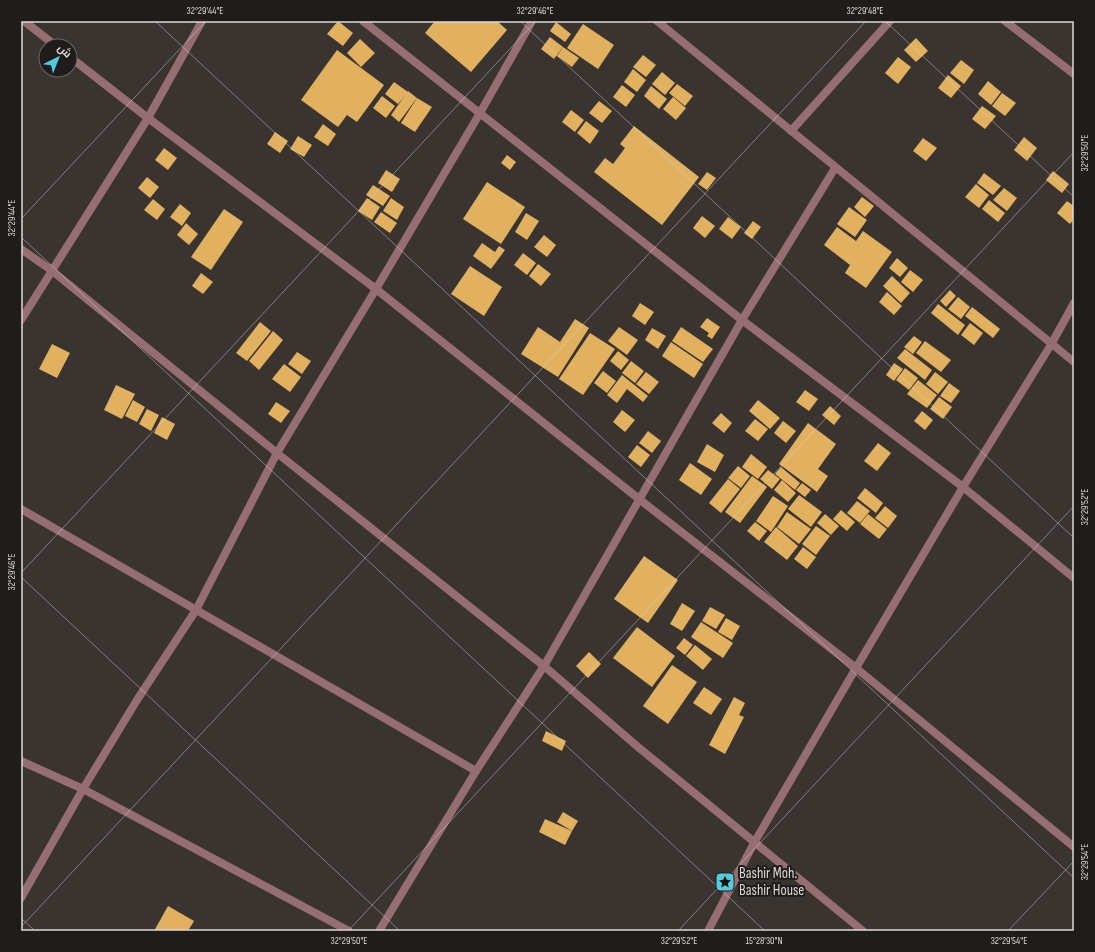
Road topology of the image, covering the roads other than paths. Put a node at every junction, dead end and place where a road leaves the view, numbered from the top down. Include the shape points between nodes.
1 (24, 21) edge
2 (202, 21) edge
3 (363, 21) edge
4 (532, 21) edge
5 (657, 21) edge
6 (890, 21) edge
7 (1005, 21) edge
8 (46, 38) edge
9 (78, 63) edge
10 (1074, 74) edge
11 (480, 114) junction
12 (148, 118) junction
13 (791, 131) junction
14 (835, 168) junction
15 (21, 249) edge
16 (52, 270) junction
17 (376, 289) junction
18 (1074, 303) edge
19 (21, 320) edge
20 (742, 320) junction
21 (1052, 343) junction
22 (1074, 362) edge
23 (277, 453) junction
24 (963, 487) junction
25 (639, 499) junction
26 (21, 510) edge
27 (1074, 578) edge
28 (196, 610) junction
29 (544, 666) junction
30 (856, 668) junction
31 (21, 761) edge
32 (476, 771) junction
33 (83, 789) junction
34 (754, 843) junction
35 (1074, 847) edge
36 (21, 898) edge
37 (348, 931) edge
38 (379, 931) edge
39 (708, 931) edge
40 (863, 931) edge

1 - 8 street
2 - 12 street
3 - 11 street
4 - 11 street
5 - 13 street
6 - 13 street
7 - 10 street
9 - 12 street
11 - 17 street
11 - 20 street
12 - 16 street
12 - 17 street
13 - 14 street
14 - 20 street
14 - 21 street
15 - 16 street
16 - 19 street
16 - 23 street
17 - 23 street
17 - 25 street
18 - 21 street
20 - 24 street
20 - 25 street
21 - 22 street
21 - 24 street
23 - 28 street
23 - 29 street
24 - 27 street
24 - 30 street
25 - 29 street
25 - 30 street
26 - 28 street
28 - 32 street
28 - 33 street
29 - 32 street
29 - 34 street
30 - 34 street
30 - 35 street
31 - 33 street
32 - 38 street
33 - 36 street
33 - 37 street
34 - 39 street
34 - 40 street

